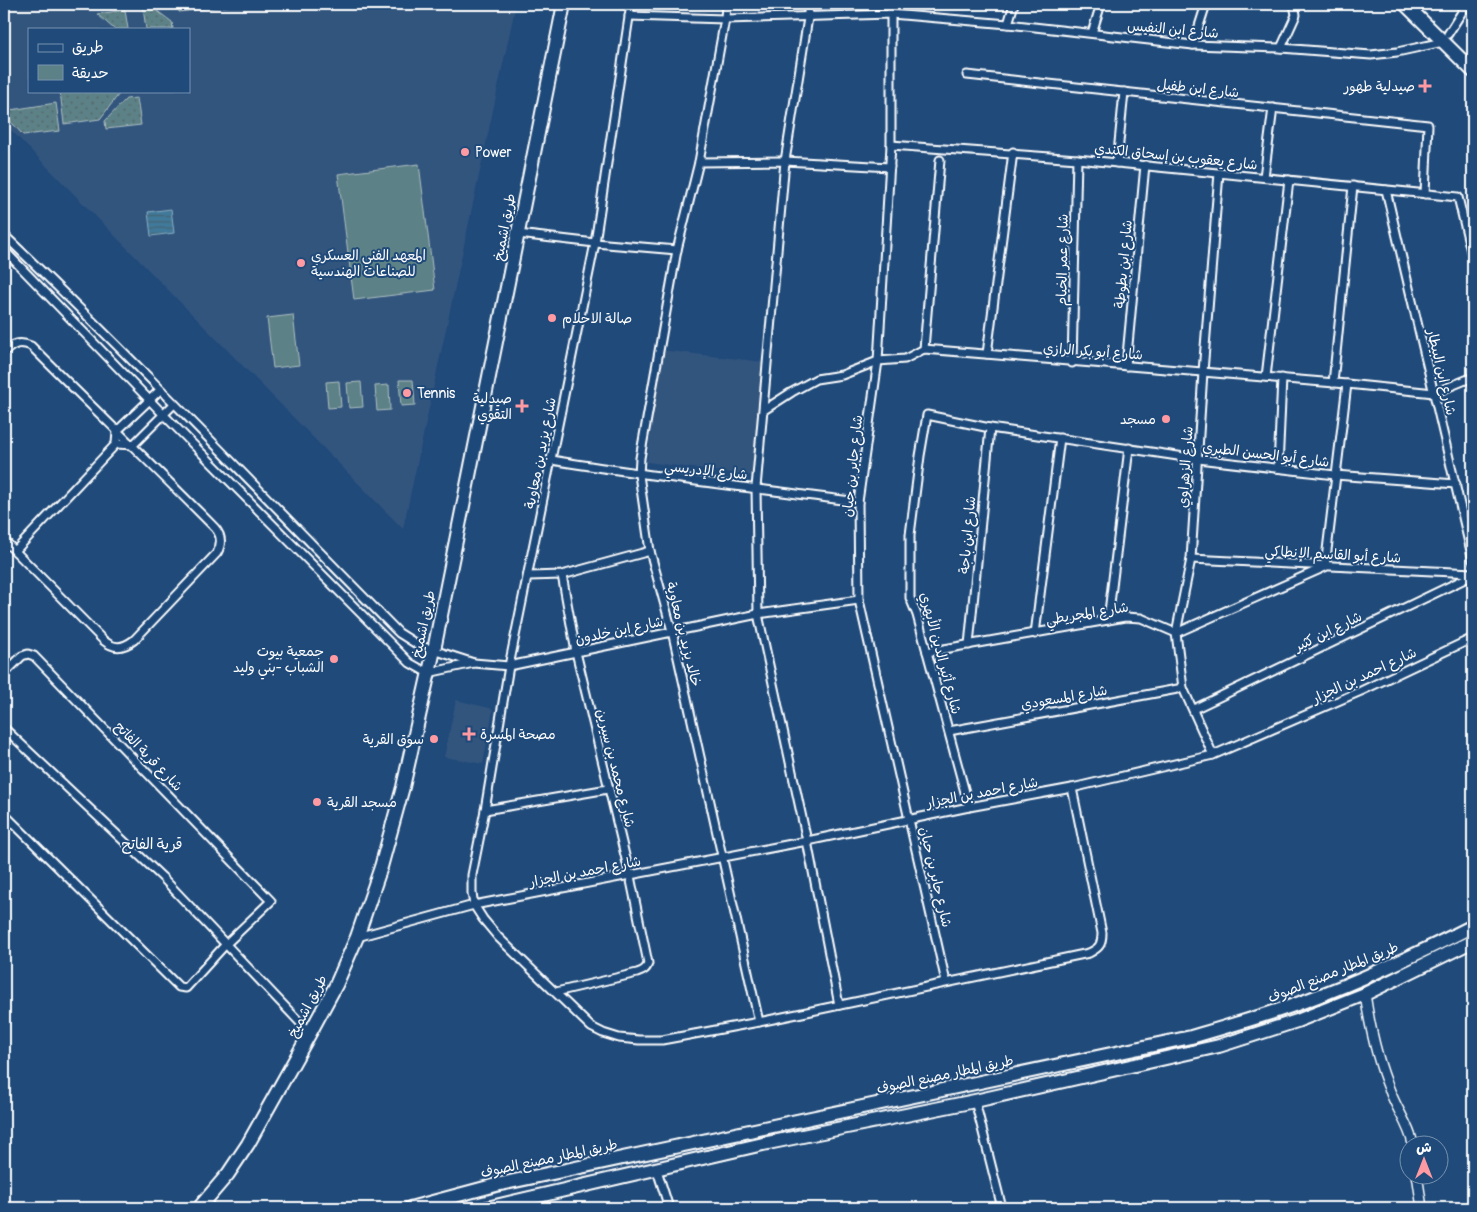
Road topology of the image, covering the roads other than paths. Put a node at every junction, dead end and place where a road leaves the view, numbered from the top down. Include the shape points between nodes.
1 (564, 4) edge
2 (631, 4) edge
3 (726, 4) edge
4 (808, 4) edge
5 (890, 4) edge
6 (1014, 4) edge
7 (1102, 4) edge
8 (1206, 4) edge
9 (1294, 4) edge
10 (1405, 4) edge
11 (1417, 4) edge
12 (1467, 4) edge
13 (891, 14) junction
14 (629, 16) junction
15 (808, 18) junction
16 (725, 19) junction
17 (1008, 24) junction
18 (1092, 33) junction
19 (1446, 38) junction
20 (1193, 45) junction
21 (1281, 48) junction
22 (1473, 59) edge
23 (1473, 71) edge
24 (966, 75) dead end
25 (1124, 92) junction
26 (1273, 108) junction
27 (891, 145) junction
28 (1013, 153) junction
29 (1077, 159) junction
30 (785, 160) junction
31 (940, 160) dead end
32 (699, 162) junction
33 (1117, 162) junction
34 (1144, 165) junction
35 (890, 167) junction
36 (1220, 173) junction
37 (1264, 177) junction
38 (1289, 180) junction
39 (1353, 186) junction
40 (1386, 190) junction
41 (1425, 194) junction
42 (518, 234) junction
43 (4, 235) edge
44 (595, 243) junction
45 (4, 250) edge
46 (677, 250) junction
47 (1473, 260) edge
48 (924, 349) junction
49 (4, 352) edge
50 (987, 354) junction
51 (878, 361) junction
52 (1072, 363) junction
53 (1126, 366) junction
54 (1203, 372) junction
55 (1266, 377) junction
56 (1473, 377) edge
57 (1282, 378) junction
58 (1333, 383) junction
59 (1347, 384) junction
60 (160, 390) junction
61 (1434, 393) junction
62 (150, 400) junction
63 (174, 404) junction
64 (764, 410) junction
65 (164, 415) junction
66 (927, 415) joint
67 (990, 428) junction
68 (117, 431) junction
69 (1060, 438) junction
70 (116, 444) junction
71 (133, 445) junction
72 (1129, 448) junction
73 (1198, 459) junction
74 (552, 460) junction
75 (1278, 468) junction
76 (639, 475) junction
77 (1335, 475) junction
78 (1456, 484) junction
79 (756, 488) junction
80 (858, 502) junction
81 (4, 540) edge
82 (16, 551) junction
83 (650, 551) junction
84 (1191, 558) junction
85 (1473, 560) edge
86 (1325, 567) junction
87 (1473, 574) edge
88 (562, 575) junction
89 (528, 576) junction
90 (859, 600) junction
91 (758, 614) junction
92 (1108, 620) junction
93 (672, 631) junction
94 (1176, 633) junction
95 (1035, 634) junction
96 (1473, 638) edge
97 (969, 645) junction
98 (434, 650) junction
99 (576, 652) junction
100 (927, 652) junction
101 (474, 663) junction
102 (509, 666) junction
103 (428, 673) junction
104 (4, 674) edge
105 (1183, 688) junction
106 (1194, 709) junction
107 (4, 728) edge
108 (949, 731) junction
109 (1213, 755) junction
110 (1072, 788) junction
111 (608, 789) junction
112 (969, 807) junction
113 (485, 810) junction
114 (4, 814) edge
115 (910, 819) junction
116 (807, 841) junction
117 (722, 858) junction
118 (630, 876) junction
119 (474, 905) junction
120 (1473, 926) edge
121 (356, 937) junction
122 (1473, 942) edge
123 (226, 944) junction
124 (946, 982) junction
125 (556, 992) junction
126 (1364, 994) junction
127 (840, 1005) junction
128 (759, 1022) junction
129 (310, 1033) junction
130 (976, 1101) junction
131 (814, 1116) junction
132 (818, 1133) junction
133 (1410, 1134) edge
134 (657, 1170) junction
135 (1418, 1184) edge
136 (199, 1208) edge
137 (410, 1208) edge
138 (486, 1208) edge
139 (669, 1208) edge
140 (1002, 1208) edge
141 (1422, 1208) edge

1 - 42 highway, طريق اشميخ
2 - 14 street, شارع يزيد بن معاوية
3 - 16 street, خالد يزيد بن معاوية
4 - 15 street
5 - 13 street, شارع جابر بن حيان
6 - 17 street
7 - 18 street
8 - 20 street
9 - 21 street via 1296,15
10 - 19 highway
11 - 19 highway
12 - 19 street
13 - 15 street, شارع ابن النفيس
13 - 17 street, شارع ابن النفيس
13 - 27 street, شارع جابر بن حيان
14 - 16 street, شارع ابن النفيس
14 - 44 street, شارع يزيد بن معاوية
15 - 16 street, شارع ابن النفيس
15 - 30 street
16 - 32 street, خالد يزيد بن معاوية
17 - 18 street, شارع ابن النفيس
18 - 20 street, شارع ابن النفيس
19 - 21 street, شارع ابن النفيس via 1397,52 1371,55
19 - 22 highway
19 - 23 highway
20 - 21 street, شارع ابن النفيس
24 - 25 street, شارع ابن طفيل
25 - 26 street, شارع ابن طفيل
25 - 33 street
26 - 37 street
26 - 41 street, شارع ابن طفيل via 1428,125
27 - 28 street, شارع يعقوب بن إسحاق الكندي
27 - 35 street, شارع جابر بن حيان
28 - 29 street, شارع يعقوب بن إسحاق الكندي
28 - 50 street
29 - 33 street, شارع يعقوب بن إسحاق الكندي
29 - 52 street, شارع عمر الخيام
30 - 32 street
30 - 35 street
30 - 64 street
31 - 48 street
32 - 46 street, خالد يزيد بن معاوية
33 - 34 street, شارع يعقوب بن إسحاق الكندي
34 - 36 street, شارع يعقوب بن إسحاق الكندي
34 - 53 street, شارع ابن بطوطة
35 - 51 street, شارع جابر بن حيان
36 - 37 street, شارع يعقوب بن إسحاق الكندي
36 - 54 street, شارع الزهراوي
37 - 38 street, شارع يعقوب بن إسحاق الكندي
38 - 39 street, شارع يعقوب بن إسحاق الكندي
38 - 55 street
39 - 40 street, شارع يعقوب بن إسحاق الكندي
39 - 58 street
40 - 41 street, شارع يعقوب بن إسحاق الكندي
40 - 61 street, شارع ابن البيطار
41 - 47 street, شارع يعقوب بن إسحاق الكندي via 1458,197
42 - 44 street
42 - 98 highway, طريق اشميخ
43 - 60 street
44 - 46 street
44 - 74 street, شارع يزيد بن معاوية
45 - 62 street
46 - 76 street, خالد يزيد بن معاوية
48 - 50 street, شارع أبو بكر الرازي
48 - 51 street via 905,360
49 - 68 street via 16,343 31,346
50 - 52 street, شارع أبو بكر الرازي
51 - 64 street via 842,375 816,379
51 - 80 street, شارع جابر بن حيان
52 - 53 street, شارع أبو بكر الرازي
53 - 54 street, شارع أبو بكر الرازي
54 - 55 street, شارع أبو بكر الرازي
54 - 73 street, شارع الزهراوي
55 - 57 street, شارع أبو بكر الرازي
56 - 61 street
57 - 58 street, شارع أبو بكر الرازي
57 - 75 street
58 - 59 street, شارع أبو بكر الرازي
59 - 61 street, شارع أبو بكر الرازي
59 - 77 street
60 - 62 street
60 - 63 street
61 - 78 street, شارع ابن البيطار
62 - 65 street
62 - 68 street
63 - 65 street
63 - 98 street via 399,634
64 - 79 street
65 - 71 street
65 - 103 street via 410,663
66 - 67 street, شارع أبو الحسن الطبري
66 - 100 street, شارع أثير الدين الأبهري via 910,536 910,598
67 - 69 street, شارع أبو الحسن الطبري
67 - 97 street, شارع ابن باجة
68 - 70 street
68 - 71 street
69 - 72 street, شارع أبو الحسن الطبري
69 - 95 street
70 - 71 street
70 - 82 street
71 - 82 street via 220,533 221,540 217,553 134,640 117,648 111,647
72 - 73 street, شارع أبو الحسن الطبري
72 - 92 street
73 - 75 street, شارع أبو الحسن الطبري
73 - 84 street, شارع الزهراوي
74 - 76 street, شارع الإدريسي
74 - 89 street, شارع يزيد بن معاوية
75 - 77 street, شارع أبو الحسن الطبري
76 - 79 street, شارع الإدريسي
76 - 83 street, خالد يزيد بن معاوية
77 - 78 street, شارع أبو الحسن الطبري
77 - 86 street
78 - 85 street, شارع ابن البيطار
79 - 80 street, شارع الإدريسي
79 - 91 street
80 - 90 street, شارع جابر بن حيان
81 - 82 street
83 - 88 street
83 - 93 street, خالد يزيد بن معاوية
84 - 86 street, شارع أبو القاسم الإنطاكي
84 - 94 street, شارع الزهراوي
86 - 87 street, شارع أبو القاسم الإنطاكي
86 - 94 street
87 - 106 street, شارع ابن كثير
88 - 89 street
88 - 99 street, شارع محمد بن سيرين
89 - 102 street, شارع يزيد بن معاوية
90 - 91 street, شارع ابن خلدون
90 - 115 street, شارع جابر بن حيان
91 - 93 street, شارع ابن خلدون
91 - 116 street
92 - 94 street, شارع المجريطي via 1141,618
92 - 95 street, شارع المجريطي
93 - 99 street, شارع ابن خلدون
93 - 117 street, خالد يزيد بن معاوية
94 - 105 street, شارع الزهراوي
95 - 97 street, شارع المجريطي
96 - 109 street, شارع احمد بن الجزار
97 - 100 street, شارع المجريطي
98 - 101 street
98 - 103 highway, طريق اشميخ
99 - 102 street, شارع ابن خلدون
99 - 111 street, شارع محمد بن سيرين
100 - 108 street, شارع أثير الدين الأبهري
101 - 102 street, شارع ابن خلدون
101 - 103 street
102 - 113 street, شارع يزيد بن معاوية
103 - 121 highway, طريق اشميخ via 403,787 381,867
104 - 123 street, شارع قرية الفاتح via 22,656 34,656 271,901
105 - 106 street, شارع الزهراوي
105 - 108 street, شارع المسعودي
106 - 109 street, شارع الزهراوي
107 - 123 street via 162,877
108 - 112 street, شارع أثير الدين الأبهري
109 - 110 street, شارع احمد بن الجزار
110 - 112 street, شارع احمد بن الجزار
110 - 124 street via 1102,933 1100,946 1089,953
111 - 113 street
111 - 118 street, شارع محمد بن سيرين
112 - 115 street, شارع احمد بن الجزار
113 - 119 street, شارع يزيد بن معاوية via 472,875
114 - 123 street via 178,987 186,988
115 - 116 street, شارع احمد بن الجزار
115 - 124 street, شارع جابر بن حيان
116 - 117 street, شارع احمد بن الجزار
116 - 127 street
117 - 118 street, شارع احمد بن الجزار
117 - 128 street, خالد يزيد بن معاوية
118 - 119 street, شارع احمد بن الجزار
118 - 125 street, شارع محمد بن سيرين via 648,956 647,967 637,973
119 - 121 street, شارع احمد بن الجزار
119 - 125 street via 498,937
120 - 131 highway, طريق المطار مصنع الصوف via 1422,952 1305,1002 1252,1020 1191,1037
121 - 129 highway, طريق اشميخ
122 - 126 highway
123 - 129 street
124 - 127 street
125 - 128 street via 591,1027 620,1038 662,1040
126 - 130 highway via 1227,1044
126 - 133 street via 1381,1066
127 - 128 street
129 - 136 highway, طريق اشميخ via 248,1144
130 - 132 highway
130 - 140 street
131 - 132 highway
131 - 137 highway, طريق المطار مصنع الصوف via 496,1185
132 - 134 highway
134 - 138 highway
134 - 139 street
135 - 141 street

